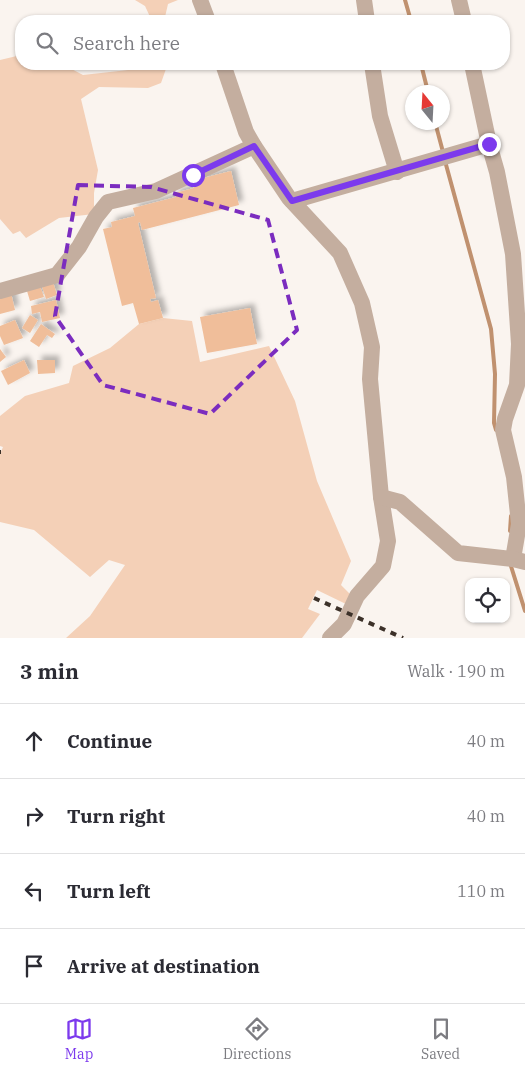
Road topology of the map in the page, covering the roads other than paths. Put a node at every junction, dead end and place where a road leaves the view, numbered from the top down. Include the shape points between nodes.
1 (200, 0) edge
2 (364, 0) edge
3 (460, 0) edge
4 (206, 15) edge
5 (366, 15) edge
6 (463, 15) edge
7 (224, 70) edge
8 (373, 70) edge
9 (473, 70) edge
10 (489, 144) junction
11 (254, 146) junction
12 (397, 172) junction
13 (292, 201) junction
14 (0, 291) edge
15 (381, 496) junction
16 (519, 561) edge
17 (330, 638) edge

1 - 4 street
2 - 5 street
3 - 6 street
7 - 11 street
8 - 12 street via 380,116
9 - 10 street
10 - 12 street
10 - 16 street via 513,254 519,344 517,385 503,430 514,477
11 - 13 street
11 - 14 street via 156,191 108,202 57,275
12 - 13 street
13 - 15 street via 340,253 362,303 372,347 370,379
15 - 16 street via 400,502 458,553
15 - 17 street via 388,541 383,566 360,592 344,624

